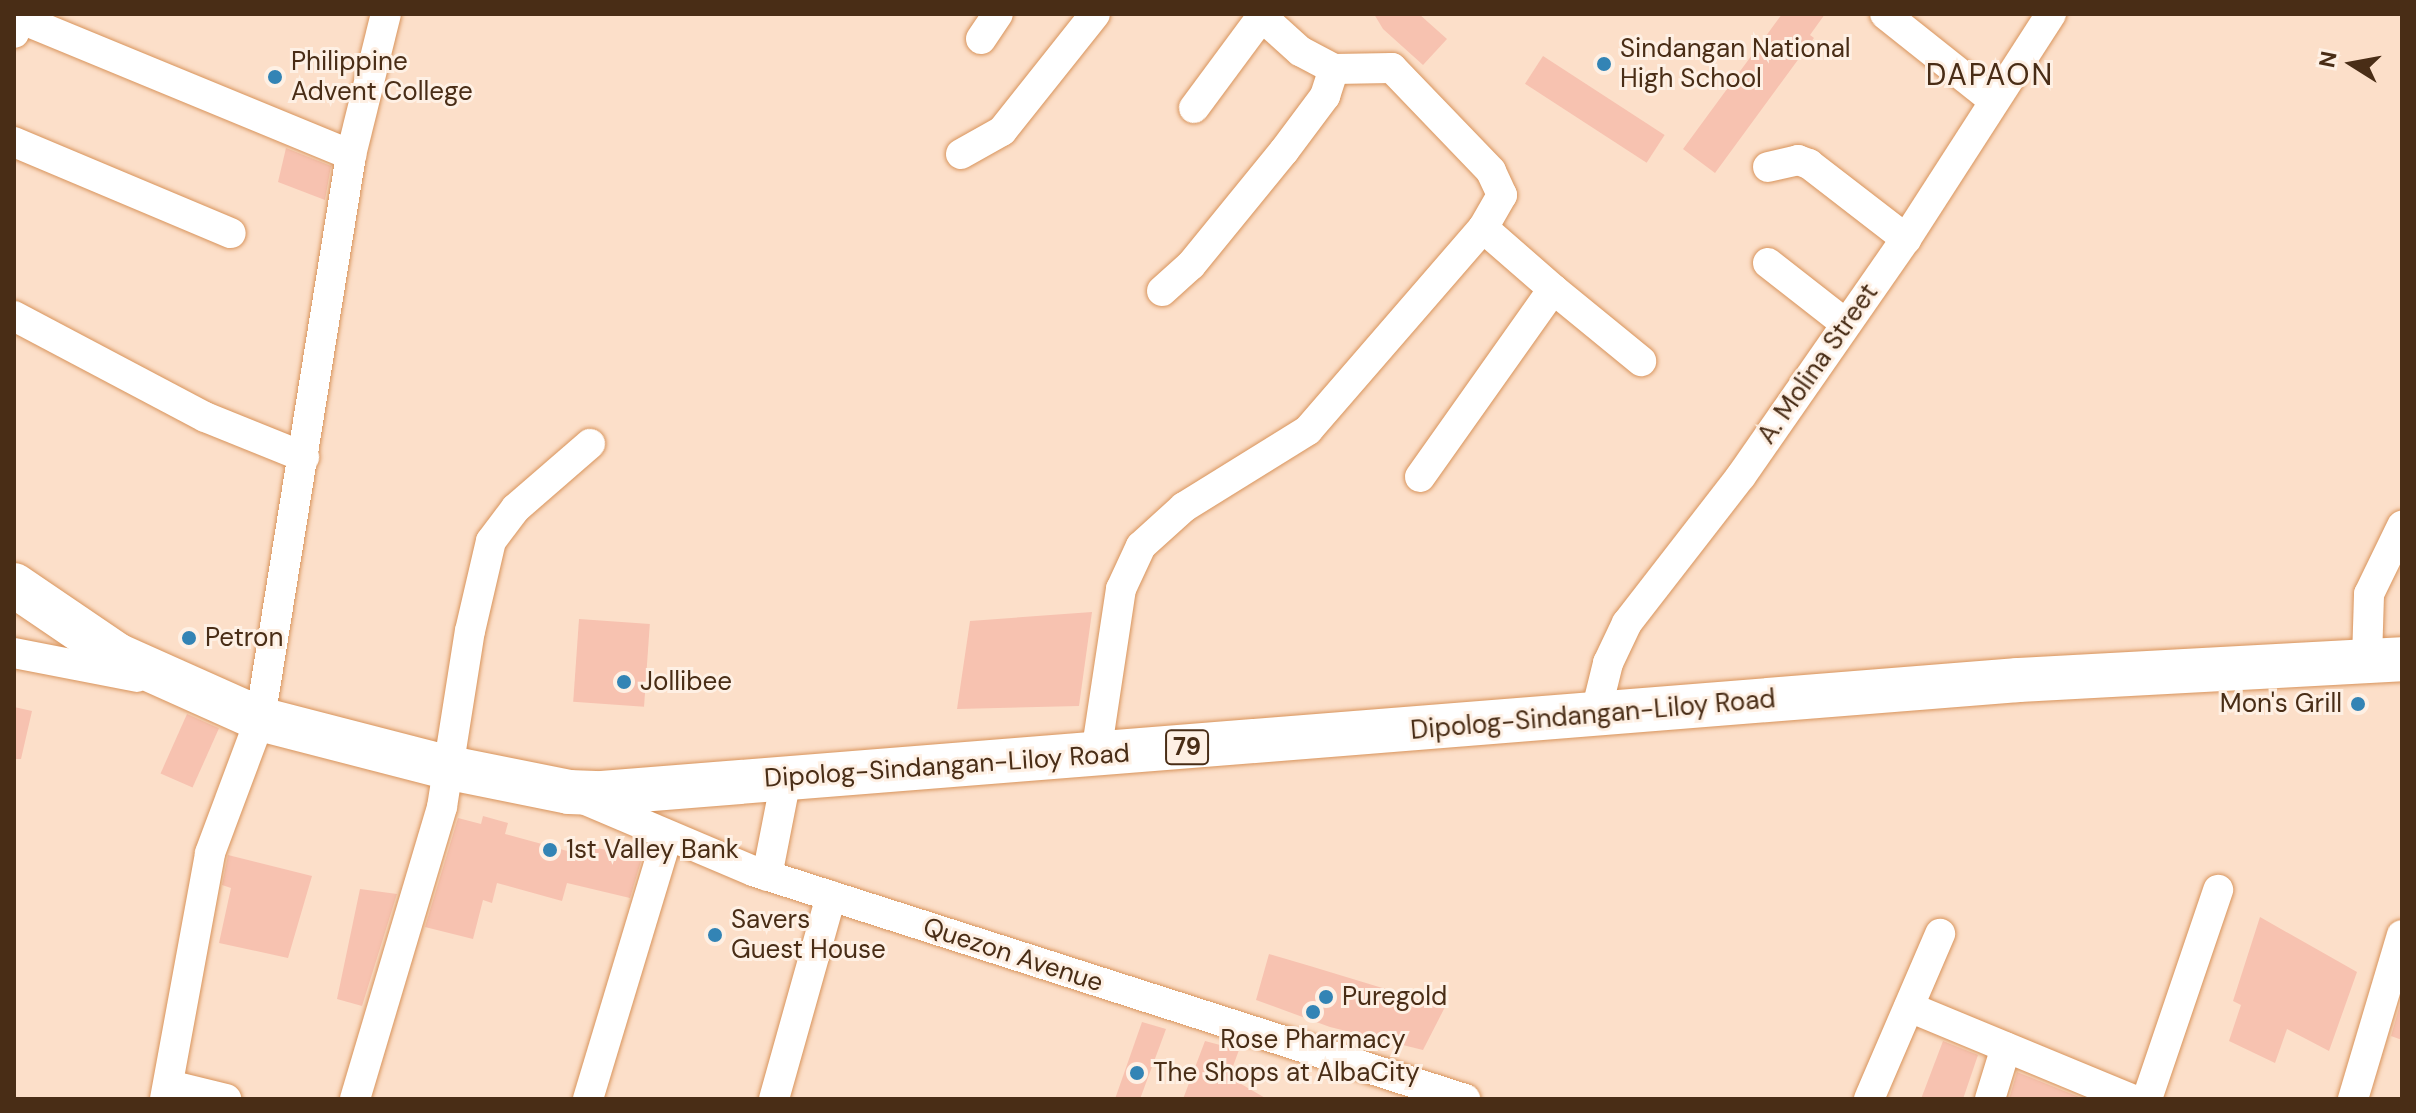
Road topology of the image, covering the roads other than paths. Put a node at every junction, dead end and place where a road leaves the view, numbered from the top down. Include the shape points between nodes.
1 (386, 14) edge
2 (1095, 14) edge
3 (1885, 14) edge
4 (2051, 14) edge
5 (1260, 15) edge
6 (14, 33) edge
7 (1334, 69) junction
8 (1993, 100) junction
9 (1194, 108) dead end
10 (14, 142) edge
11 (961, 154) dead end
12 (351, 155) junction
13 (1768, 167) dead end
14 (1483, 228) junction
15 (231, 233) dead end
16 (1906, 239) junction
17 (1768, 263) dead end
18 (1553, 289) junction
19 (1162, 291) dead end
20 (14, 316) edge
21 (1846, 324) junction
22 (1641, 361) dead end
23 (590, 444) dead end
24 (304, 457) junction
25 (1420, 477) dead end
26 (2402, 526) edge
27 (14, 585) edge
28 (14, 653) edge
29 (2391, 666) edge
30 (186, 687) junction
31 (1595, 716) junction
32 (260, 719) junction
33 (1096, 754) junction
34 (450, 768) junction
35 (786, 779) junction
36 (569, 792) junction
37 (667, 837) junction
38 (767, 876) junction
39 (2218, 890) dead end
40 (831, 896) junction
41 (1940, 934) dead end
42 (2402, 935) edge
43 (1909, 1007) junction
44 (2006, 1047) junction
45 (167, 1092) edge
46 (226, 1099) edge
47 (355, 1099) edge
48 (588, 1099) edge
49 (774, 1099) edge
50 (1465, 1099) edge
51 (1869, 1099) edge
52 (1990, 1099) edge
53 (2131, 1099) edge
54 (2147, 1099) edge
55 (2353, 1099) edge

1 - 12 street
2 - 11 street via 1002,131
3 - 8 street
4 - 8 street, A. Molina Street
5 - 7 street via 1300,51
5 - 9 street
6 - 12 street via 18,22 26,21
7 - 14 street via 1375,65 1392,68 1408,81 1502,186
7 - 19 street via 1325,96 1284,151 1191,265
8 - 16 street, A. Molina Street
10 - 15 street
12 - 24 street
13 - 16 street via 1798,160 1809,164
14 - 18 street
14 - 33 street via 1308,430 1184,507 1141,546 1121,589
16 - 21 street, A. Molina Street
17 - 21 street
18 - 22 street
18 - 25 street
20 - 24 street via 205,417
21 - 31 street, A. Molina Street via 1741,476 1627,623 1608,663
23 - 34 street via 516,508 491,541 470,631
24 - 32 street
26 - 29 street via 2369,594
27 - 30 highway, Dipolog-Sindangan-Liloy Road / 79 via 91,639
28 - 30 street
29 - 31 highway, Dipolog-Sindangan-Liloy Road / 79 via 2018,680
30 - 32 highway, Dipolog-Sindangan-Liloy Road / 79
31 - 33 highway, Dipolog-Sindangan-Liloy Road / 79
32 - 34 highway, Dipolog-Sindangan-Liloy Road / 79
32 - 45 street via 210,853
33 - 35 highway, Dipolog-Sindangan-Liloy Road / 79
34 - 36 highway, Dipolog-Sindangan-Liloy Road / 79
34 - 47 street
35 - 36 highway, Dipolog-Sindangan-Liloy Road / 79
35 - 38 street
36 - 37 street, Quezon Avenue
37 - 38 street, Quezon Avenue
37 - 48 street
38 - 40 street, Quezon Avenue
39 - 54 street
40 - 49 street
40 - 50 street, Quezon Avenue
41 - 43 street
42 - 55 street
43 - 44 street
43 - 51 street
44 - 52 street
44 - 53 street
45 - 46 street

